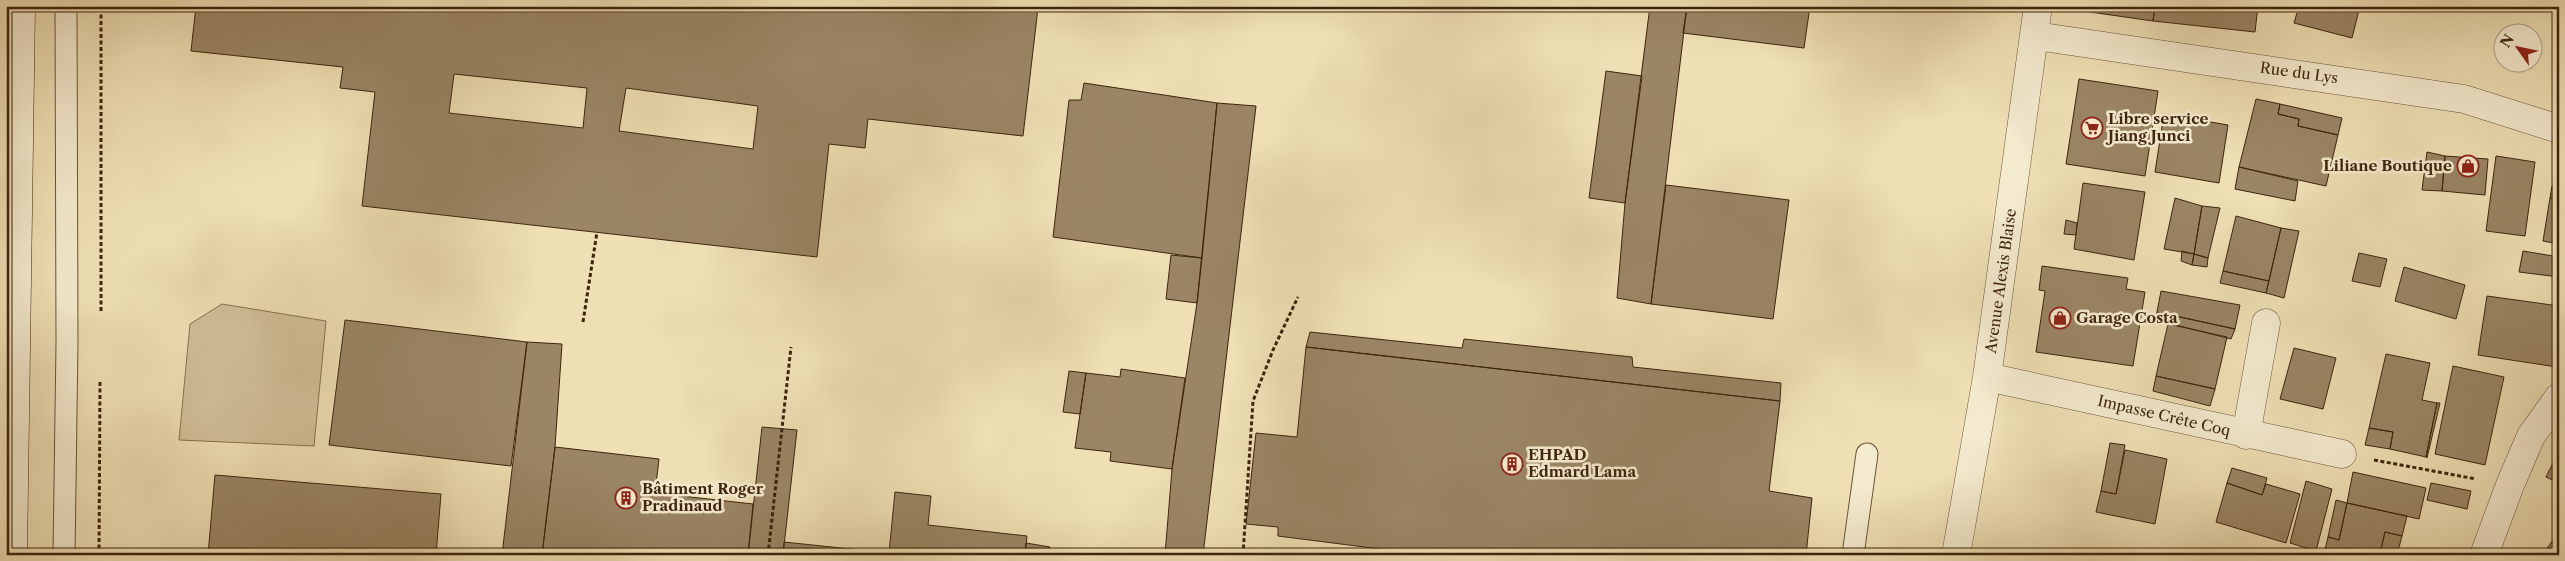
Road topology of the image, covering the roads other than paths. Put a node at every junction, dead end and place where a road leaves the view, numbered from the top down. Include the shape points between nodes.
1 (21, 6) edge
2 (66, 6) edge
3 (2038, 6) edge
4 (2036, 36) junction
5 (2559, 129) edge
6 (2266, 323) dead end
7 (1987, 377) junction
8 (2559, 397) edge
9 (2246, 434) junction
10 (1867, 454) dead end
11 (2342, 454) road end
12 (13, 555) edge
13 (64, 555) edge
14 (1853, 555) edge
15 (1956, 555) edge
16 (2484, 555) edge

1 - 12 street
2 - 13 lane
3 - 4 street, Avenue Alexis Blaise
4 - 5 street, Rue du Lys via 2464,98
4 - 7 street, Avenue Alexis Blaise
6 - 9 street
7 - 9 street, Impasse Crête Coq
7 - 15 street, Avenue Alexis Blaise
8 - 16 street via 2531,436
9 - 11 street, Impasse Crête Coq
10 - 14 lane

